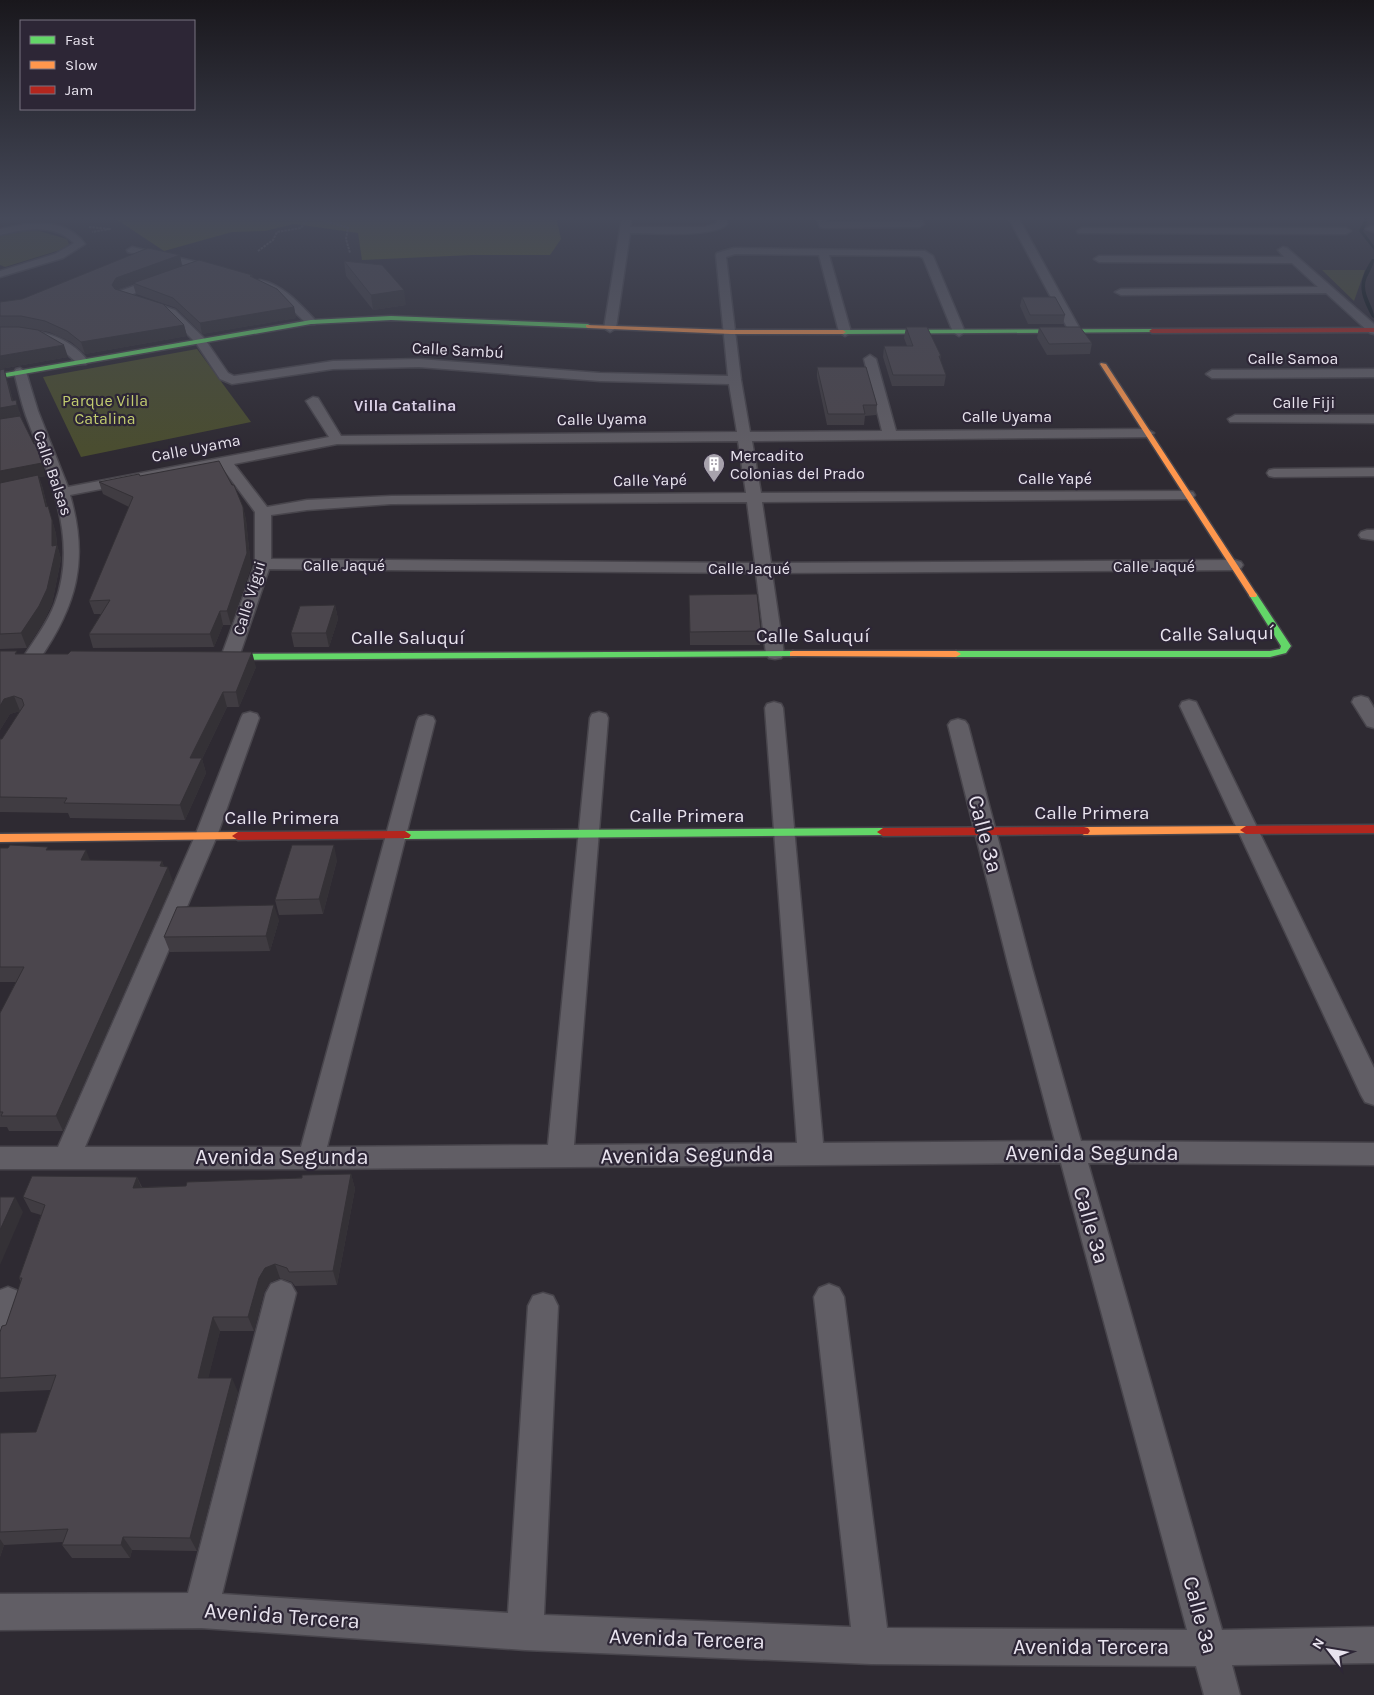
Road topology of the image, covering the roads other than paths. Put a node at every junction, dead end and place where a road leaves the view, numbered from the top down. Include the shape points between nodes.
1 (123, 296) edge
2 (284, 296) edge
3 (615, 296) edge
4 (726, 296) edge
5 (835, 296) edge
6 (944, 296) edge
7 (1056, 296) edge
8 (1335, 296) edge
9 (311, 322) junction
10 (610, 328) junction
11 (1374, 330) edge
12 (1075, 331) junction
13 (0, 332) edge
14 (731, 332) junction
15 (845, 332) junction
16 (959, 332) junction
17 (200, 341) junction
18 (870, 359) dead end
19 (82, 361) junction
20 (1103, 364) dead end
21 (20, 372) junction
22 (1374, 373) edge
23 (1212, 374) dead end
24 (0, 376) edge
25 (735, 380) junction
26 (313, 401) dead end
27 (1234, 419) dead end
28 (1374, 419) edge
29 (35, 421) junction
30 (17, 424) edge
31 (1147, 433) junction
32 (890, 434) junction
33 (743, 435) junction
34 (337, 440) junction
35 (224, 460) junction
36 (1374, 472) edge
37 (1274, 473) dead end
38 (39, 484) edge
39 (60, 486) junction
40 (1188, 495) junction
41 (754, 496) junction
42 (263, 512) junction
43 (263, 564) junction
44 (1234, 565) junction
45 (763, 568) junction
46 (775, 654) junction
47 (34, 656) edge
48 (201, 657) edge
49 (230, 657) junction
50 (1360, 702) dead end
51 (1189, 706) dead end
52 (774, 708) dead end
53 (250, 718) dead end
54 (599, 718) dead end
55 (426, 721) dead end
56 (1374, 722) edge
57 (958, 725) dead end
58 (1374, 829) edge
59 (1247, 830) junction
60 (984, 831) junction
61 (785, 832) junction
62 (589, 834) junction
63 (396, 835) junction
64 (206, 836) junction
65 (0, 838) edge
66 (1374, 1095) edge
67 (1071, 1152) junction
68 (811, 1154) junction
69 (1374, 1154) edge
70 (560, 1156) junction
71 (67, 1157) junction
72 (0, 1158) edge
73 (311, 1158) junction
74 (281, 1293) dead end
75 (828, 1297) dead end
76 (543, 1306) dead end
77 (201, 1610) junction
78 (0, 1612) edge
79 (524, 1632) junction
80 (871, 1646) junction
81 (1374, 1646) edge
82 (1209, 1648) junction
83 (1222, 1695) edge

1 - 17 street via 171,312
2 - 9 street
3 - 10 street
4 - 14 street
5 - 15 street
6 - 16 street
7 - 12 street
8 - 11 street
9 - 10 street via 391,318
9 - 17 street
10 - 14 street
11 - 12 street
12 - 16 street
13 - 19 street via 29,333 56,340
14 - 15 street
14 - 25 street
15 - 16 street
17 - 19 street
17 - 25 street, Calle Sambú via 224,376 232,380 333,365 419,363 600,377
18 - 32 street
19 - 21 street
20 - 31 street, Calle Saluquí
21 - 24 street
21 - 29 street, Calle Balsas
22 - 23 street, Calle Samoa
25 - 33 street
26 - 34 street
27 - 28 street, Calle Fiji
29 - 30 street
29 - 39 street, Calle Balsas
31 - 32 street, Calle Uyama
31 - 40 street, Calle Saluquí
32 - 33 street, Calle Uyama
33 - 34 street, Calle Uyama
33 - 41 street
34 - 35 street, Calle Uyama
35 - 39 street, Calle Uyama
35 - 42 street
36 - 37 street
38 - 39 street, Calle Uyama
39 - 47 street, Calle Balsas via 70,521 74,556 63,603
40 - 41 street, Calle Yapé
40 - 44 street, Calle Saluquí
41 - 42 street, Calle Yapé via 391,500 307,505
41 - 45 street
42 - 43 street, Calle Vigui
43 - 45 street, Calle Jaqué
43 - 49 street, Calle Vigui
44 - 45 street, Calle Jaqué
44 - 46 street, Calle Saluquí via 1286,646 1283,652
45 - 46 street
46 - 49 street, Calle Saluquí
48 - 49 street, Calle Saluquí
50 - 56 street
51 - 59 street
52 - 61 street
53 - 64 street
54 - 62 street
55 - 63 street
57 - 60 street, Calle 3a
58 - 59 street, Calle Primera
59 - 60 street, Calle Primera
59 - 66 street
60 - 61 street, Calle Primera
60 - 67 street, Calle 3a
61 - 62 street, Calle Primera
61 - 68 street
62 - 63 street, Calle Primera
62 - 70 street
63 - 64 street, Calle Primera
63 - 73 street
64 - 65 street, Calle Primera
64 - 71 street
67 - 68 street, Avenida Segunda
67 - 69 street, Avenida Segunda
67 - 82 street, Calle 3a
68 - 70 street, Avenida Segunda
70 - 73 street, Avenida Segunda
71 - 72 street, Avenida Segunda
71 - 73 street, Avenida Segunda
74 - 77 street
75 - 80 street
76 - 79 street
77 - 78 street, Avenida Tercera
77 - 79 street, Avenida Tercera
79 - 80 street, Avenida Tercera
80 - 82 street, Avenida Tercera
81 - 82 street, Avenida Tercera
82 - 83 street, Calle 3a

